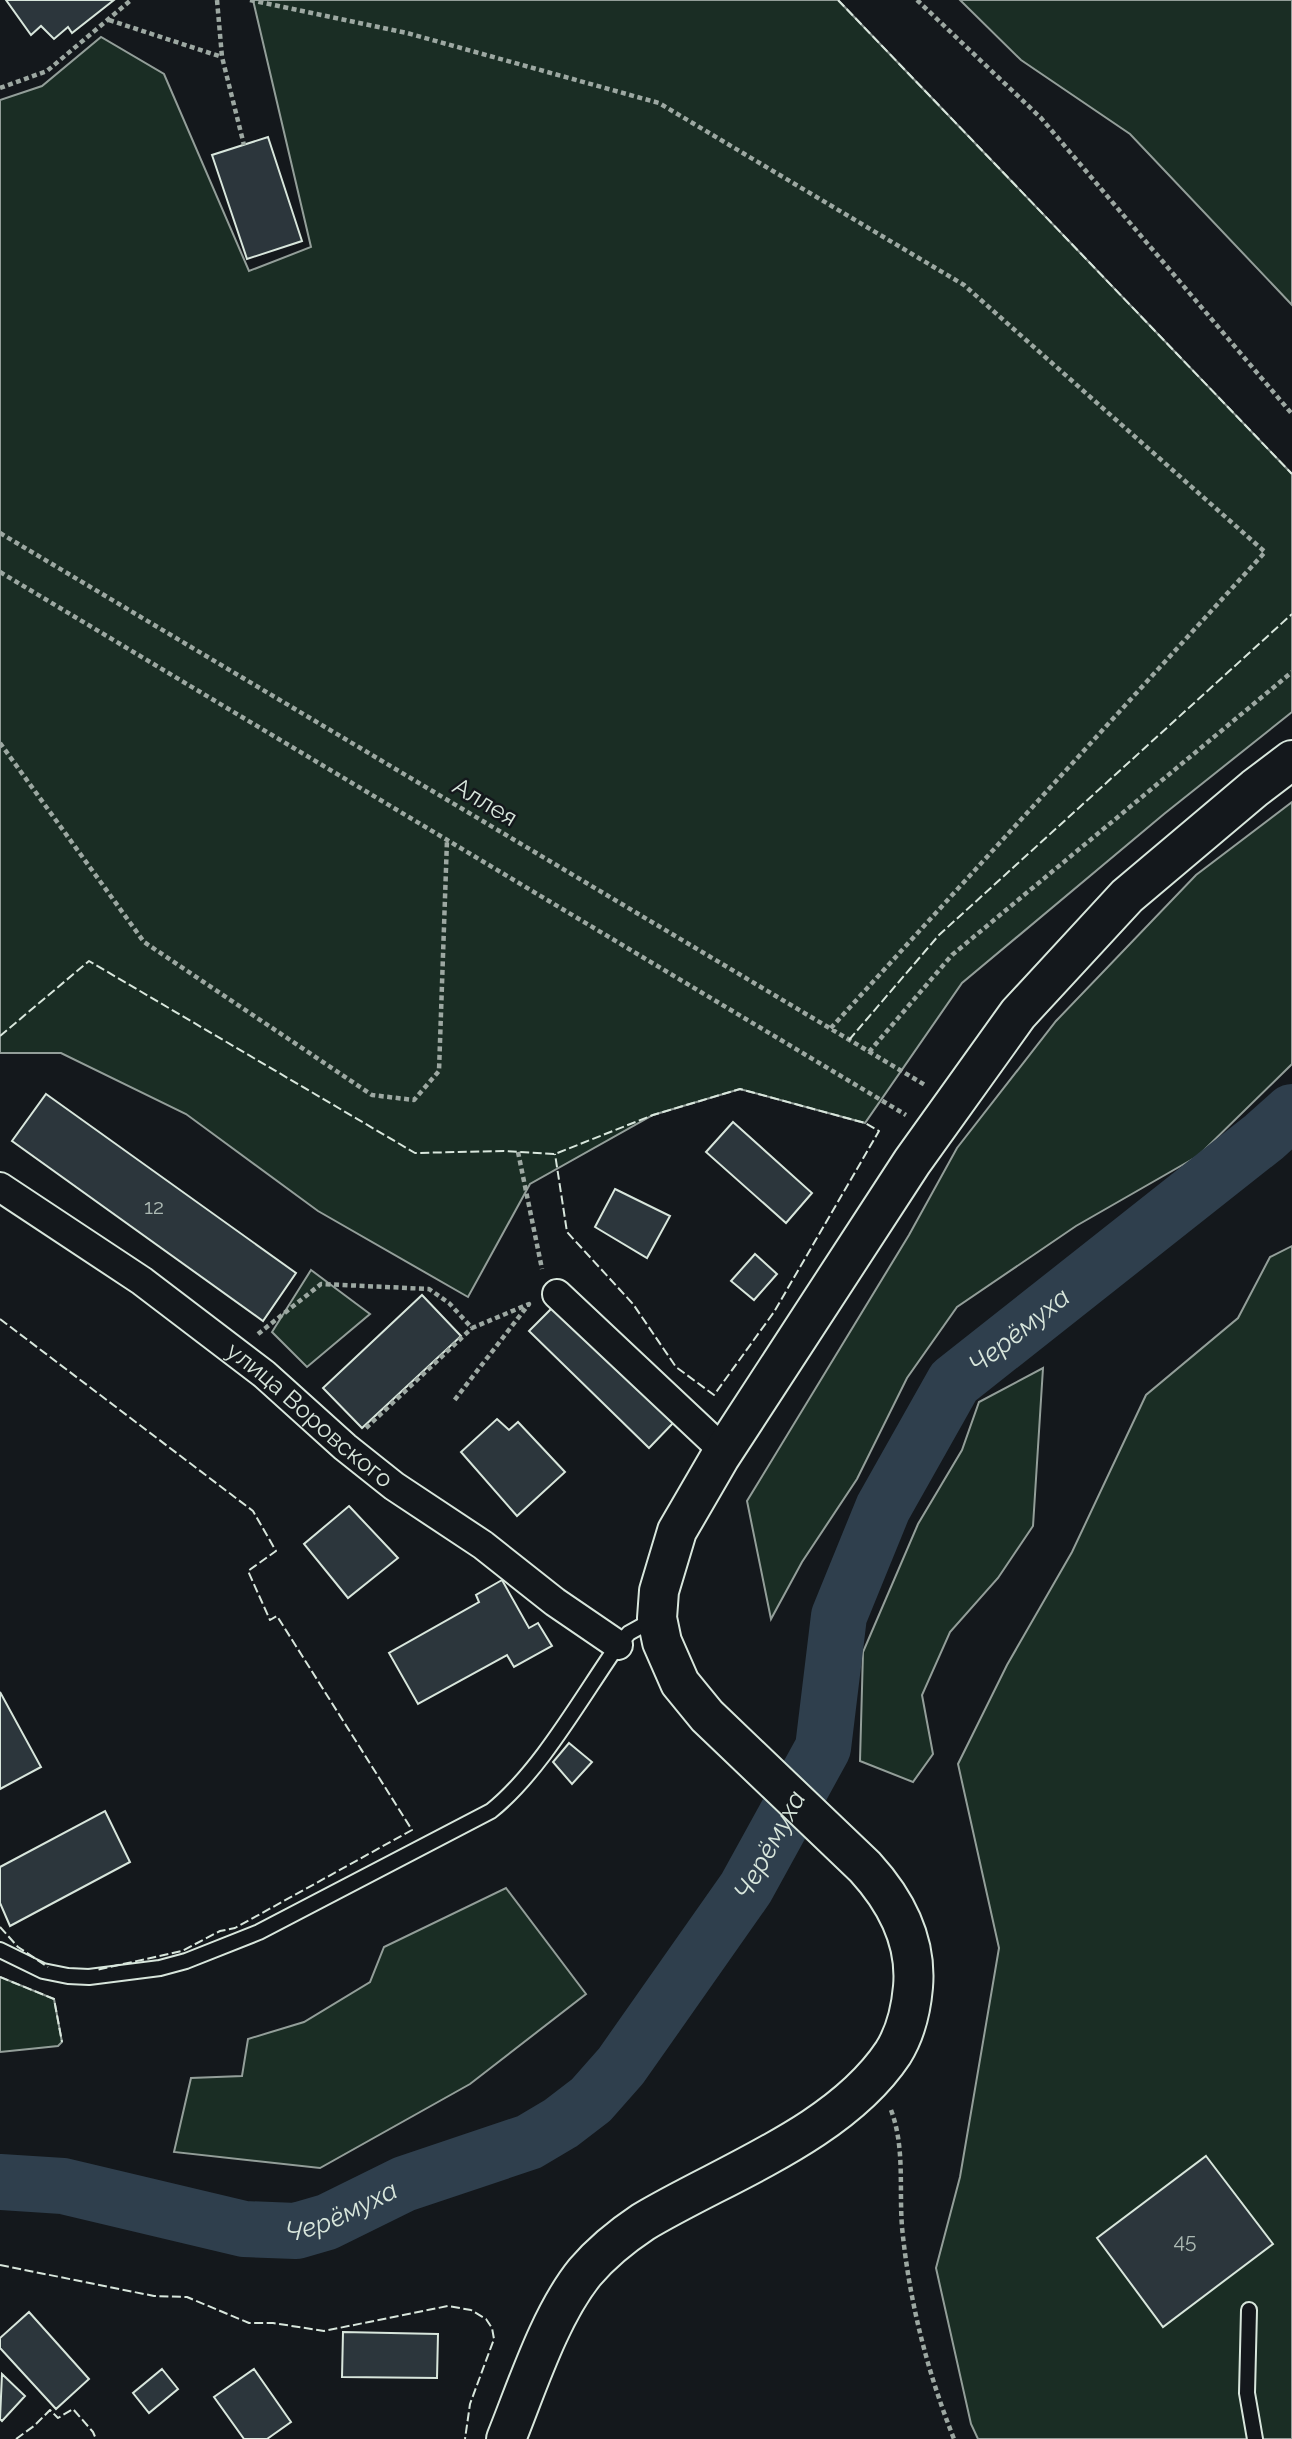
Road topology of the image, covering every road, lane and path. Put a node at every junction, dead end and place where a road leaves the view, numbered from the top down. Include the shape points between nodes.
1 (131, 0) edge
2 (217, 0) edge
3 (250, 0) edge
4 (917, 0) edge
5 (108, 19) junction
6 (222, 57) junction
7 (0, 88) edge
8 (244, 145) dead end
9 (1292, 414) edge
10 (0, 533) edge
11 (0, 572) edge
12 (1292, 672) edge
13 (0, 743) edge
14 (1292, 760) edge
15 (447, 840) junction
16 (830, 1029) junction
17 (869, 1052) junction
18 (943, 1116) junction
19 (518, 1152) dead end
20 (0, 1187) edge
21 (545, 1289) junction
22 (529, 1304) junction
23 (472, 1328) junction
24 (235, 1352) junction
25 (453, 1402) dead end
26 (345, 1447) junction
27 (724, 1451) junction
28 (657, 1618) junction
29 (618, 1645) junction
30 (0, 1950) edge
31 (876, 2073) junction
32 (1249, 2310) dead end
33 (506, 2439) edge
34 (954, 2439) edge
35 (1255, 2439) edge

1 - 5 path
2 - 6 path
3 - 16 path via 407,33 659,103 964,285 1265,552
4 - 9 path via 1041,118
5 - 6 path
5 - 7 path via 47,71
6 - 8 path
10 - 16 path, Аллея
11 - 15 path
12 - 17 path via 952,955
13 - 15 path via 144,942 372,1095 414,1100 439,1071
14 - 18 main road via 1127,896 1018,1014
15 - 18 path
16 - 17 path, Аллея
17 - 18 path, Аллея
18 - 27 main road
19 - 21 path
20 - 24 street, улица Воровского via 142,1281
21 - 22 path
21 - 27 street
22 - 23 path
22 - 25 path
23 - 24 path via 429,1289 321,1284
23 - 26 path
24 - 26 street, улица Воровского
26 - 29 street, улица Воровского
27 - 28 main road via 677,1531 659,1591
28 - 29 lane
28 - 31 main road via 680,1683 707,1716 865,1867 900,1916 914,1972 911,2002 893,2052
29 - 30 lane via 506,1799 472,1823 260,1932 160,1968 89,1977 43,1971
31 - 33 main road via 805,2133 643,2222 602,2255 566,2302
31 - 34 path via 898,2138 902,2224 913,2303
32 - 35 lane via 1247,2393

